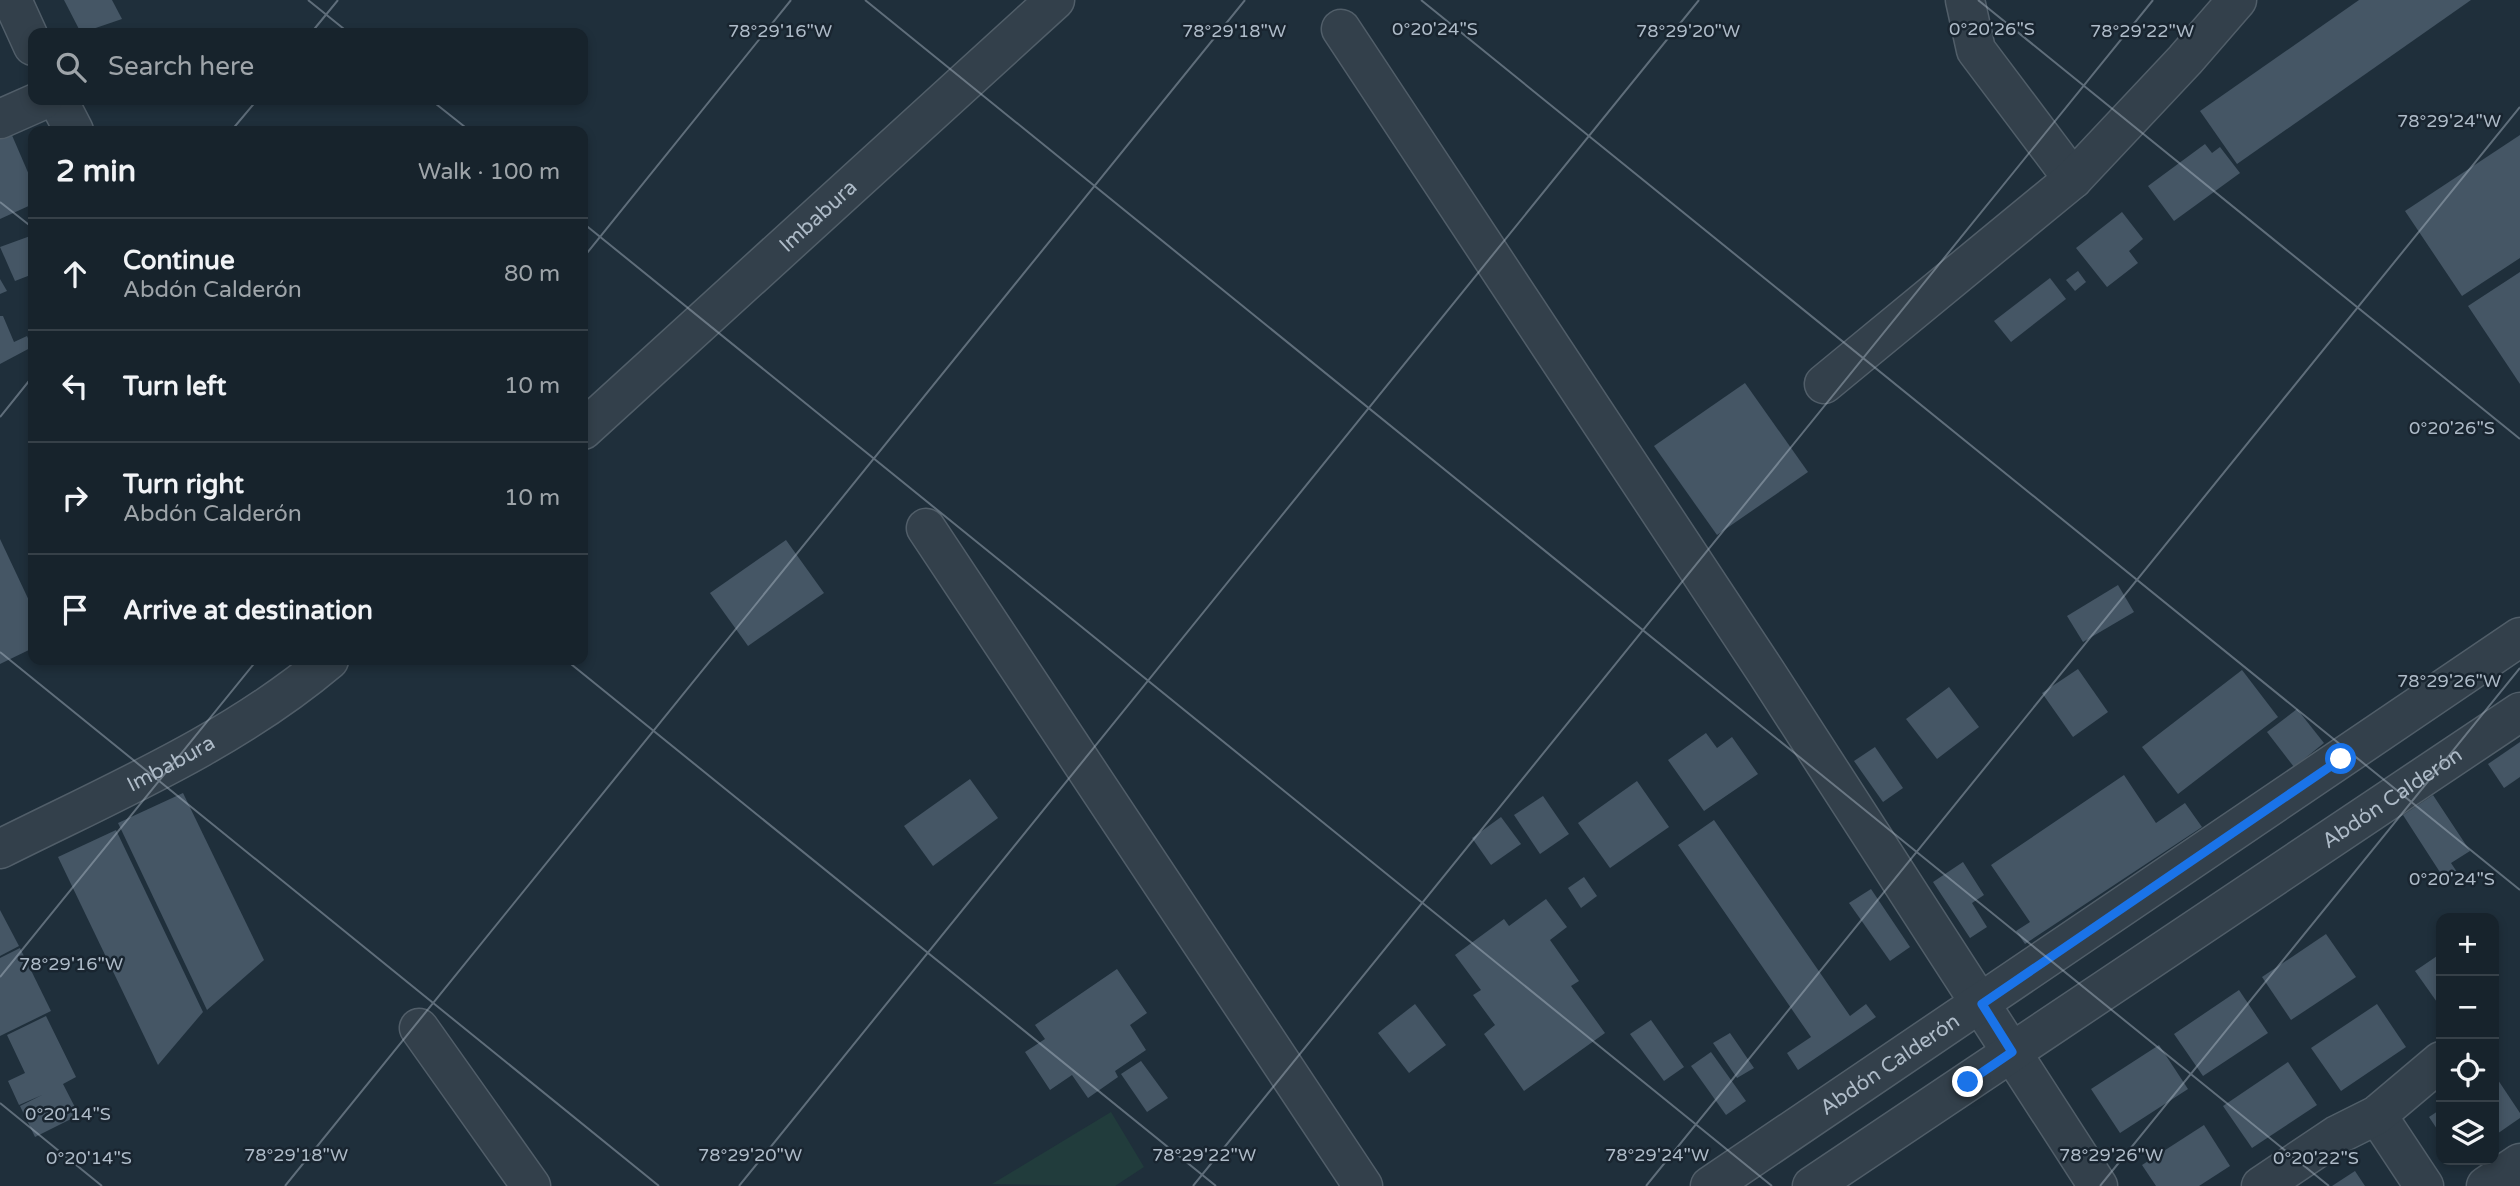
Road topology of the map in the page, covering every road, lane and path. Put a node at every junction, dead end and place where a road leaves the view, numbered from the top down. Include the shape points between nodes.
1 (12, 0) edge
2 (1055, 0) edge
3 (1965, 0) edge
4 (2237, 0) edge
5 (1341, 29) dead end
6 (28, 35) edge
7 (32, 105) edge
8 (61, 105) edge
9 (0, 119) edge
10 (71, 126) edge
11 (2073, 179) junction
12 (1824, 384) dead end
13 (588, 425) edge
14 (926, 528) dead end
15 (2520, 637) edge
16 (323, 665) edge
17 (2520, 712) edge
18 (0, 849) edge
19 (1982, 1004) junction
20 (419, 1028) dead end
21 (2012, 1052) junction
22 (2436, 1065) edge
23 (2377, 1115) junction
24 (2520, 1163) edge
25 (531, 1186) edge
26 (1363, 1186) edge
27 (1710, 1186) edge
28 (1812, 1186) edge
29 (2098, 1186) edge
30 (2261, 1186) edge
31 (2424, 1186) edge
32 (2486, 1186) edge

1 - 6 street
2 - 13 street, Imbabura
3 - 11 street via 1976,50
4 - 11 street
5 - 19 street
7 - 9 street
8 - 10 street
11 - 12 street
14 - 26 street
15 - 19 street, Abdón Calderón
16 - 18 street, Imbabura via 285,697 216,741
17 - 21 street, Abdón Calderón
19 - 21 street
19 - 27 street, Abdón Calderón
20 - 25 street
21 - 28 street, Abdón Calderón
21 - 29 street
22 - 23 street
23 - 30 street via 2337,1135
23 - 31 street
24 - 32 street

